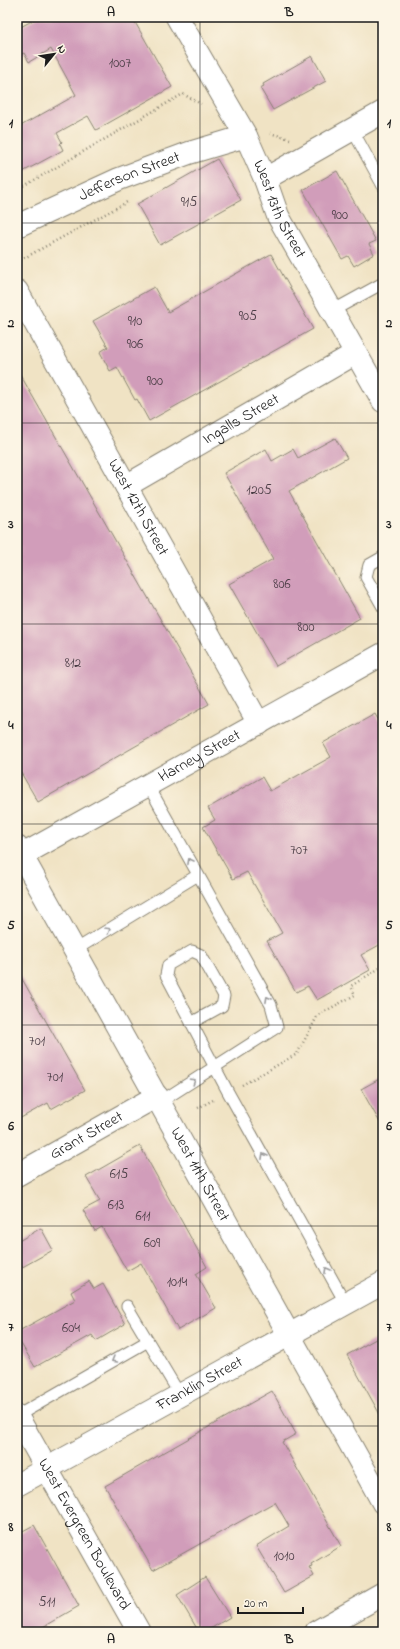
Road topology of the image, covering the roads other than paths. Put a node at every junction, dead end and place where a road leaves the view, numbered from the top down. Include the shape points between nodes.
1 (177, 17) edge
2 (383, 112) edge
3 (352, 129) junction
4 (246, 136) junction
5 (265, 179) junction
6 (383, 186) edge
7 (17, 226) edge
8 (383, 283) edge
9 (17, 291) edge
10 (332, 311) junction
11 (356, 353) junction
12 (383, 401) edge
13 (126, 486) junction
14 (383, 557) edge
15 (383, 607) edge
16 (383, 654) edge
17 (259, 724) junction
18 (148, 785) junction
19 (19, 853) edge
20 (198, 875) junction
21 (75, 950) junction
22 (191, 1023) junction
23 (215, 1068) junction
24 (158, 1099) junction
25 (17, 1175) edge
26 (383, 1283) edge
27 (346, 1304) junction
28 (127, 1306) dead end
29 (290, 1335) junction
30 (148, 1341) junction
31 (180, 1395) junction
32 (17, 1416) edge
33 (47, 1468) junction
34 (17, 1484) edge
35 (383, 1503) edge
36 (383, 1594) edge
37 (139, 1632) edge
38 (316, 1632) edge

1 - 4 street, West 13th Street
2 - 3 street
3 - 5 street
3 - 6 lane
4 - 5 street, West 13th Street
4 - 7 street, Jefferson Street via 119,179
5 - 10 street, West 13th Street via 278,216
8 - 10 lane
9 - 13 street, West 12th Street
10 - 11 street, West 13th Street
11 - 12 street, West 13th Street
11 - 13 street, Ingalls Street
13 - 17 street, West 12th Street
14 - 15 lane via 369,565 366,577
16 - 17 street, Harney Street
17 - 18 street, Harney Street
18 - 19 street, Harney Street
20 -> 18 lane
19 - 21 street, West 11th Street
21 -> 20 lane
23 -> 20 lane via 277,1027 271,1005
21 - 24 street, West 11th Street
22 - 22 lane via 166,975 168,965 192,951 201,955 224,996 222,1006
22 - 23 lane
24 -> 23 lane
27 -> 23 lane
24 - 25 street, Grant Street
24 - 29 street, West 11th Street
26 - 27 street, Franklin Street
27 - 29 street, Franklin Street
28 - 30 lane
29 - 31 street, Franklin Street
29 - 35 street, West 11th Street
30 - 31 lane
30 -> 32 lane
31 - 33 street, Franklin Street
32 - 33 street, West Evergreen Boulevard
33 - 34 street, Franklin Street
33 - 37 street, West Evergreen Boulevard
36 - 38 street

